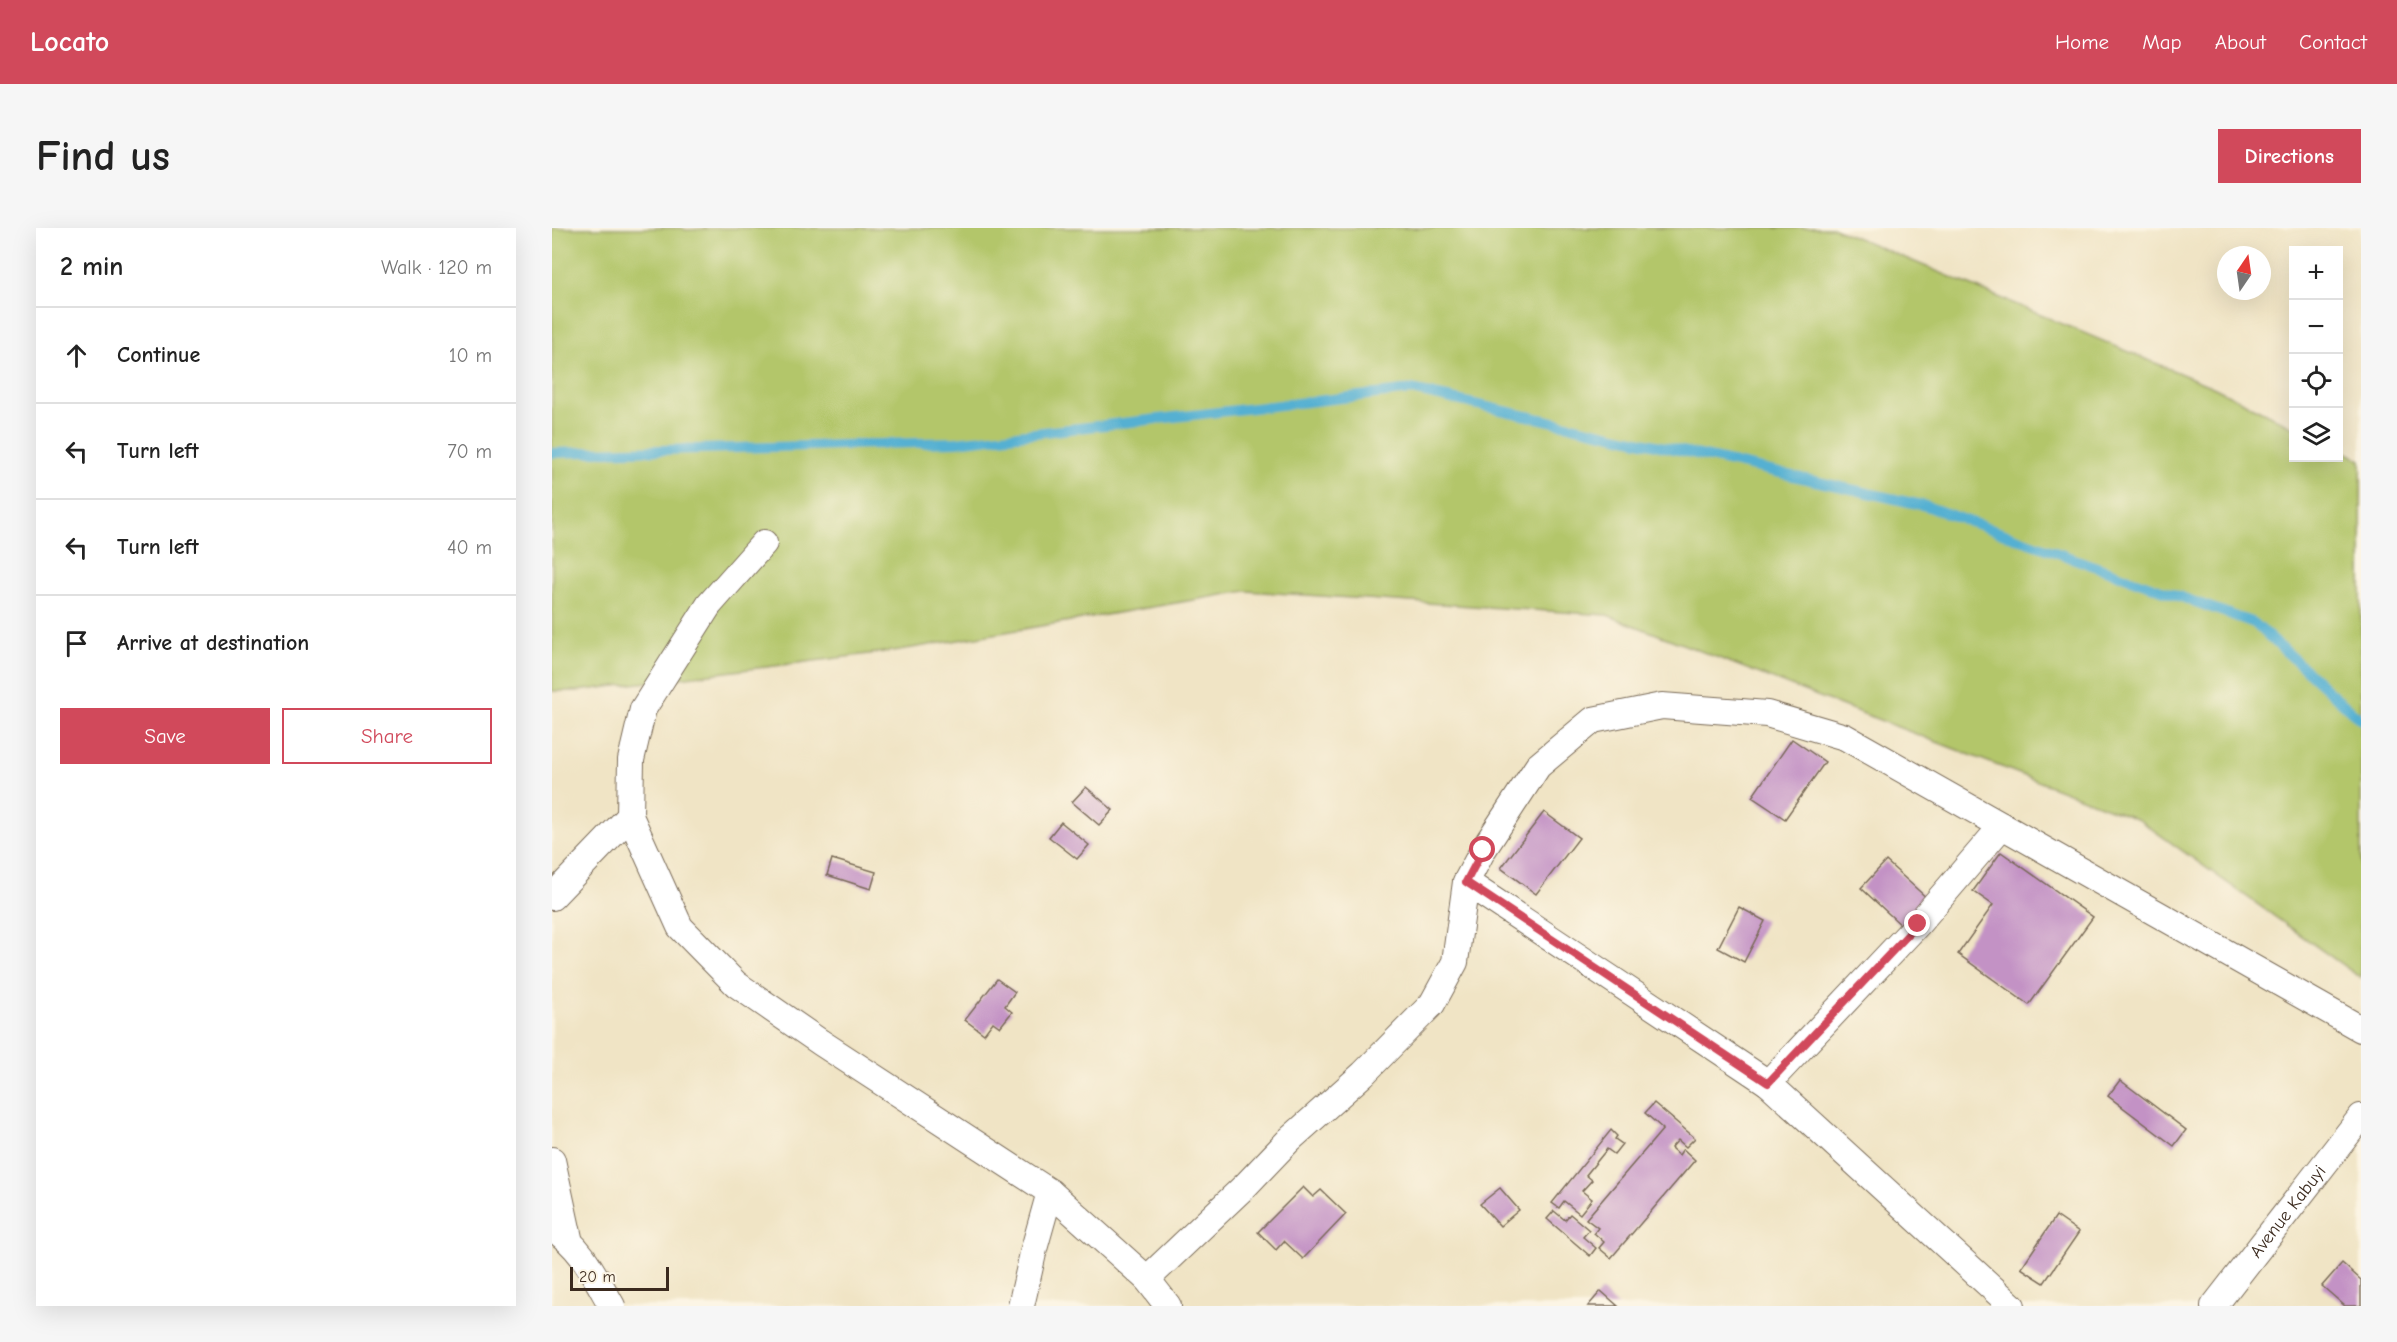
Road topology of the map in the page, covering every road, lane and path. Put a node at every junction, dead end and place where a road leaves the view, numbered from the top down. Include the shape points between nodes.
1 (764, 543) dead end
2 (630, 816) junction
3 (2002, 826) junction
4 (1466, 882) junction
5 (552, 897) edge
6 (2361, 1029) edge
7 (1768, 1083) junction
8 (2361, 1117) edge
9 (552, 1160) edge
10 (1050, 1192) junction
11 (560, 1233) edge
12 (1147, 1279) junction
13 (612, 1306) edge
14 (1021, 1306) edge
15 (1168, 1306) edge
16 (2013, 1306) edge
17 (2214, 1306) edge

1 - 2 street via 709,605 643,709 631,760
2 - 5 street
2 - 10 street via 680,927 736,984
3 - 4 street via 1845,737 1767,714 1662,706 1593,720 1538,766
3 - 6 street
3 - 7 street via 1918,924
4 - 7 street
4 - 12 street via 1455,962 1432,1004
7 - 16 street
8 - 17 street, Avenue Kabuyi
9 - 11 street
10 - 12 street
10 - 14 street
11 - 13 street via 585,1259
12 - 15 street

